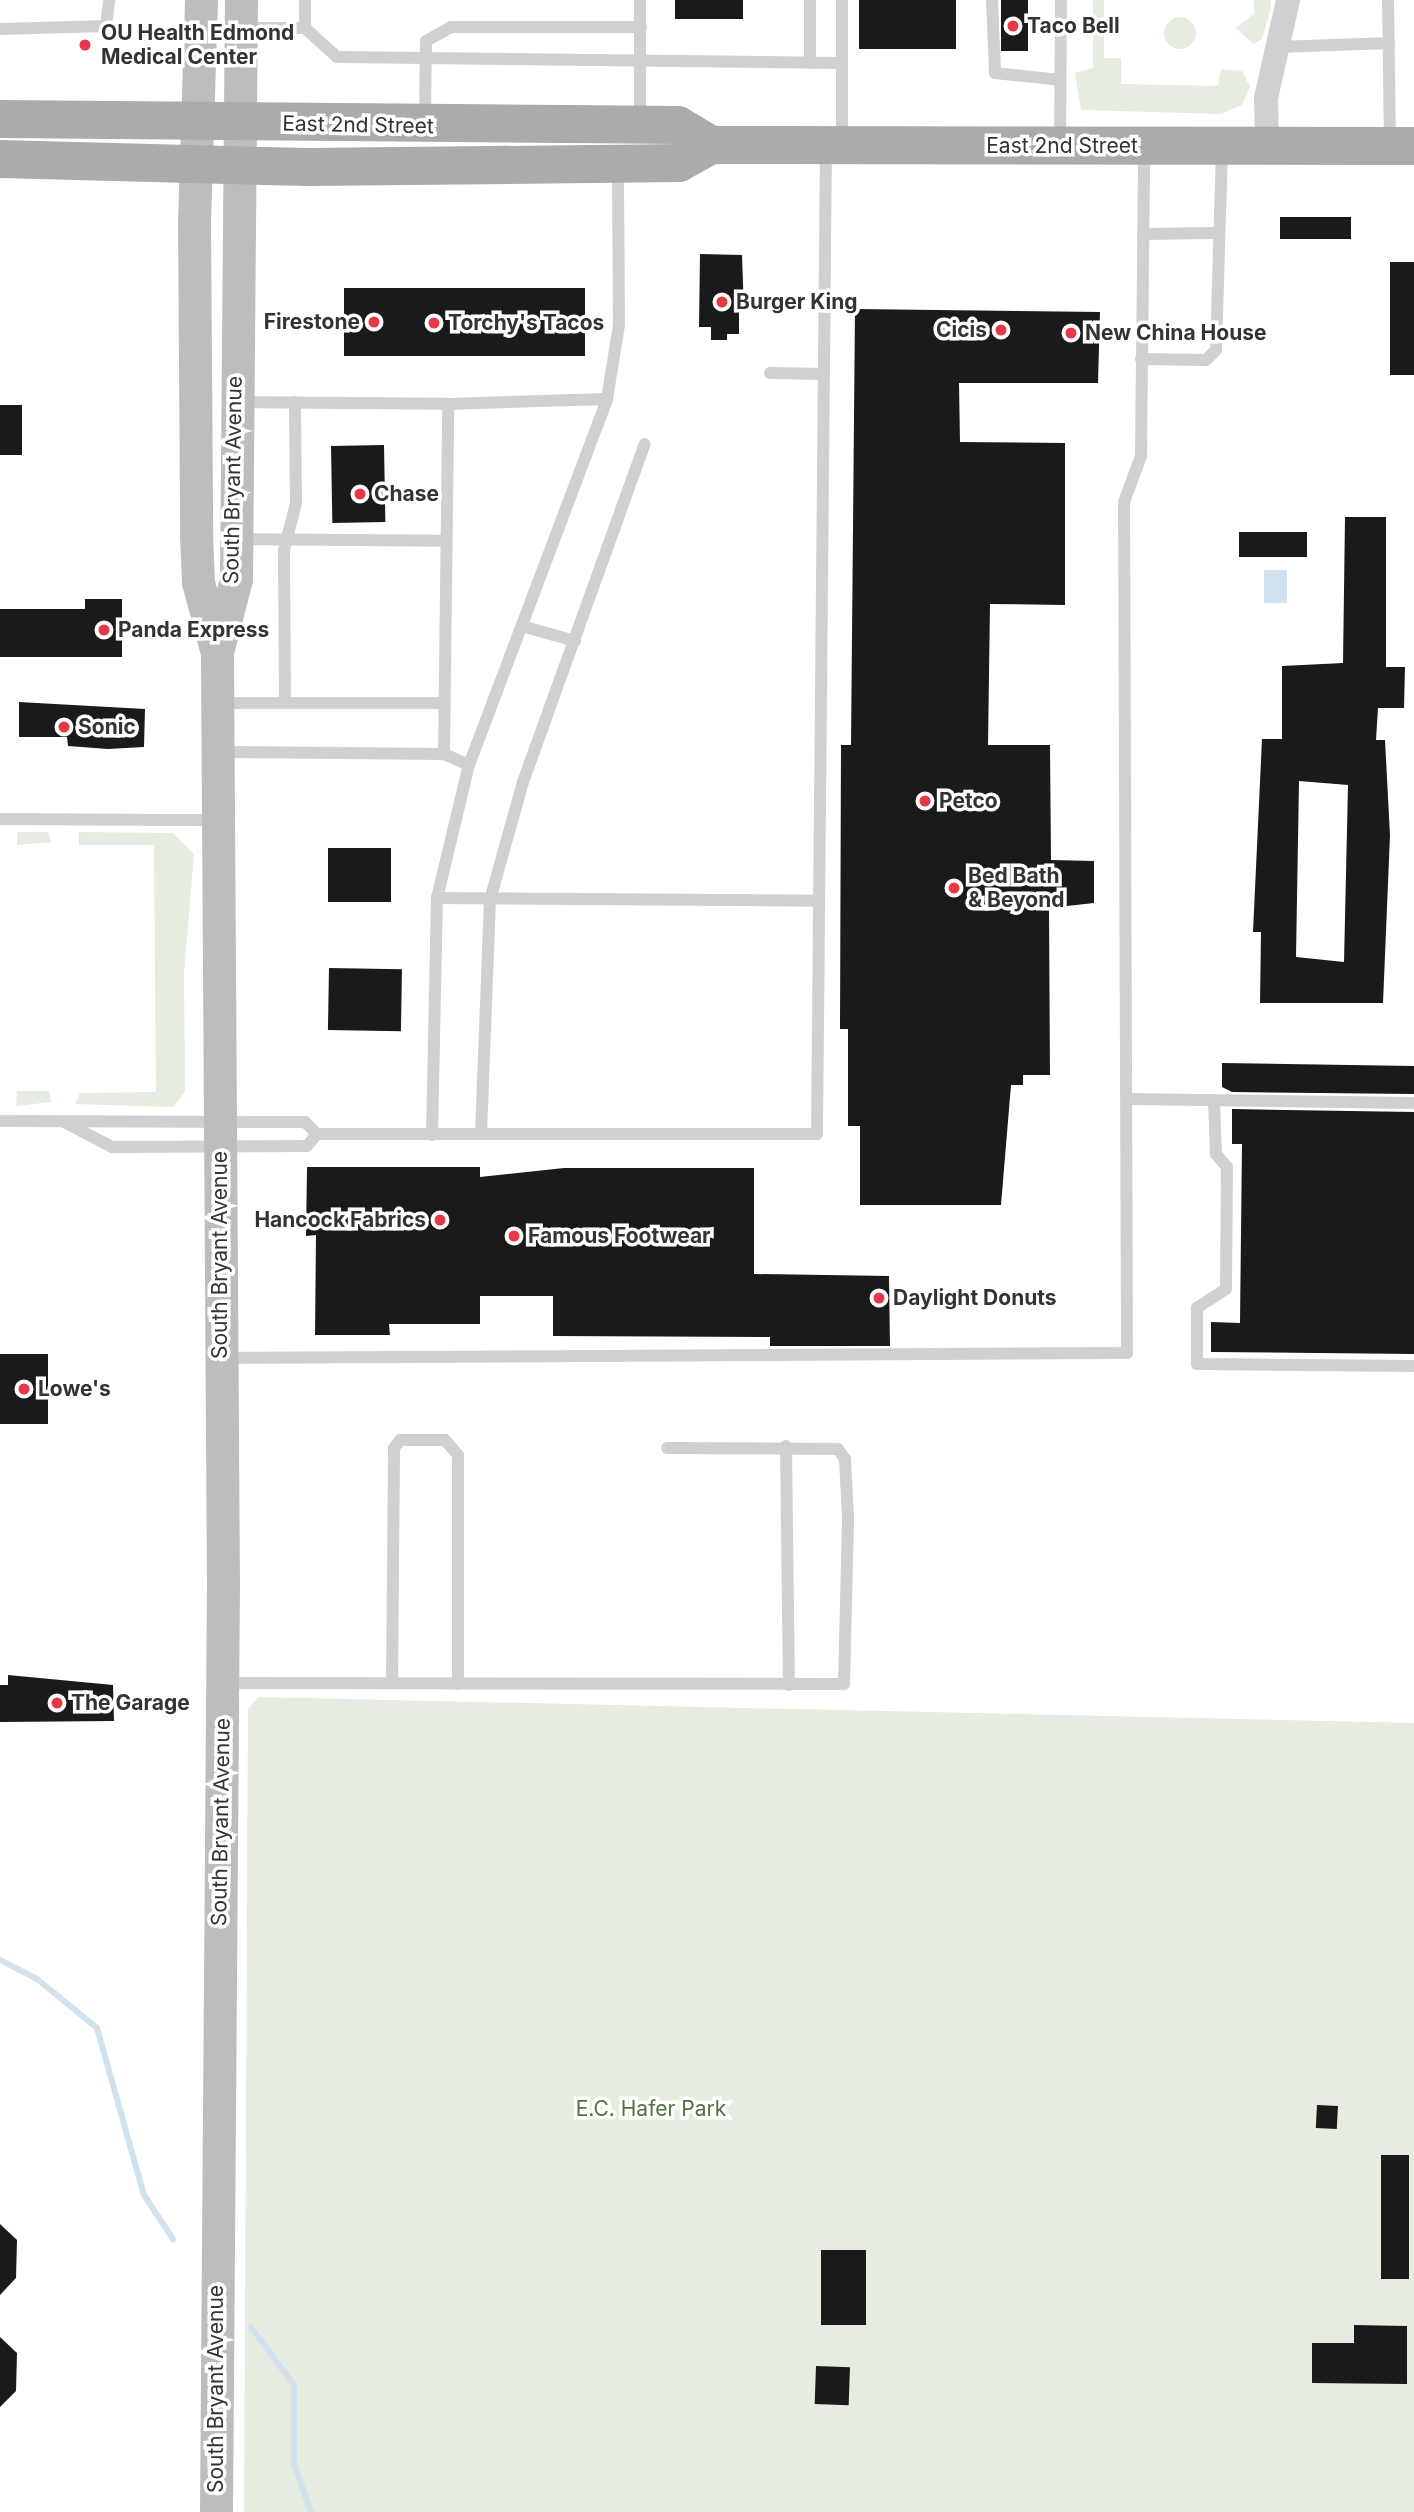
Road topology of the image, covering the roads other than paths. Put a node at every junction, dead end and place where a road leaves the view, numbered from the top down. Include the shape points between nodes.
1 (110, 0) edge
2 (201, 0) edge
3 (305, 0) edge
4 (640, 0) edge
5 (810, 0) edge
6 (842, 0) edge
7 (992, 0) edge
8 (1061, 0) edge
9 (1288, 0) edge
10 (1388, 0) edge
11 (241, 14) edge
12 (641, 27) junction
13 (305, 28) junction
14 (0, 29) edge
15 (1389, 43) junction
16 (1278, 47) junction
17 (425, 57) junction
18 (641, 62) junction
19 (810, 63) junction
20 (842, 63) junction
21 (1060, 80) junction
22 (0, 119) edge
23 (198, 122) junction
24 (239, 124) junction
25 (640, 125) junction
26 (425, 126) junction
27 (711, 145) junction
28 (834, 146) junction
29 (1060, 146) junction
30 (1144, 146) junction
31 (1222, 146) junction
32 (1267, 146) junction
33 (1402, 146) edge
34 (0, 159) edge
35 (197, 162) junction
36 (237, 164) junction
37 (618, 164) junction
38 (1216, 233) junction
39 (1143, 234) junction
40 (1141, 359) junction
41 (770, 373) dead end
42 (823, 374) junction
43 (607, 399) junction
44 (234, 402) junction
45 (295, 402) junction
46 (447, 404) junction
47 (645, 444) dead end
48 (236, 539) junction
49 (286, 539) junction
50 (446, 541) junction
51 (525, 627) junction
52 (575, 641) junction
53 (216, 652) junction
54 (219, 703) junction
55 (285, 703) junction
56 (444, 703) junction
57 (221, 751) junction
58 (444, 754) junction
59 (469, 765) junction
60 (0, 819) edge
61 (222, 820) junction
62 (437, 898) junction
63 (491, 900) junction
64 (819, 901) junction
65 (1130, 1098) junction
66 (1214, 1100) junction
67 (1414, 1104) edge
68 (0, 1121) edge
69 (64, 1122) junction
70 (221, 1134) junction
71 (317, 1134) junction
72 (481, 1134) junction
73 (432, 1135) junction
74 (220, 1358) junction
75 (1414, 1366) edge
76 (786, 1446) junction
77 (667, 1448) dead end
78 (222, 1683) junction
79 (392, 1683) junction
80 (458, 1684) junction
81 (789, 1685) junction
82 (216, 2512) edge

1 - 14 lane via 106,26
2 - 23 main road
3 - 13 lane
4 - 12 lane
5 - 19 lane
6 - 20 lane
7 - 21 lane via 995,73
8 - 21 lane
9 - 16 street
10 - 15 lane
11 - 13 lane
11 - 24 main road, South Bryant Avenue
12 - 17 lane via 451,27 426,41
12 - 18 lane
13 - 17 lane via 337,57
15 - 16 lane
15 - 33 lane
16 - 32 street via 1266,98
17 - 18 lane
17 - 26 lane
18 - 19 lane
18 - 25 lane
19 - 20 lane
20 - 28 lane
21 - 29 lane
22 - 23 main road, East 2nd Street
23 - 24 main road, East 2nd Street
23 - 35 main road
24 - 26 main road, East 2nd Street
24 - 36 main road, South Bryant Avenue
25 - 26 main road, East 2nd Street
25 - 27 main road, East 2nd Street via 678,125
27 - 28 main road, East 2nd Street
27 - 37 main road, East 2nd Street via 679,163
28 - 29 main road, East 2nd Street
28 - 42 lane
29 - 30 main road, East 2nd Street
30 - 31 main road, East 2nd Street
30 - 39 lane
31 - 32 main road, East 2nd Street
31 - 38 lane
32 - 33 main road, East 2nd Street
34 - 35 main road, East 2nd Street
35 - 36 main road, East 2nd Street
35 - 53 main road via 196,534 198,582
36 - 37 main road, East 2nd Street
36 - 44 main road, South Bryant Avenue
37 - 43 lane via 619,326
38 - 39 lane
38 - 40 lane via 1216,349 1206,360
39 - 40 lane
40 - 65 lane via 1141,456 1124,502 1121,856
41 - 42 lane
42 - 64 lane
43 - 46 lane
43 - 51 lane
44 - 45 lane
44 - 48 main road, South Bryant Avenue
45 - 46 lane
45 - 49 lane via 296,503
46 - 50 lane
47 - 52 lane
48 - 49 lane
48 - 53 main road, South Bryant Avenue via 236,579
49 - 50 lane
49 - 55 lane
50 - 56 lane
51 - 52 lane
51 - 59 lane
52 - 63 lane via 523,782
53 - 54 main road, South Bryant Avenue
54 - 55 lane
54 - 57 main road, South Bryant Avenue
55 - 56 lane
56 - 58 lane
57 - 58 lane
57 - 61 main road, South Bryant Avenue
58 - 59 lane
59 - 62 lane
60 - 61 lane
61 - 70 main road, South Bryant Avenue
62 - 63 lane
62 - 73 lane
63 - 64 lane
63 - 72 lane
64 - 72 lane via 817,1134
65 - 66 lane
65 - 74 lane via 1127,1353
66 - 67 lane
66 - 75 lane via 1216,1154 1227,1167 1226,1289 1197,1308 1197,1364
68 - 69 lane
69 - 70 lane
69 - 70 lane via 112,1147
70 - 71 lane via 305,1122
70 - 71 lane via 307,1146
70 - 74 main road, South Bryant Avenue
71 - 73 lane
72 - 73 lane
74 - 78 main road, South Bryant Avenue
76 - 77 lane
76 - 81 lane
76 - 81 lane via 838,1449 845,1459 848,1518 844,1684
78 - 79 lane
78 - 82 main road, South Bryant Avenue
79 - 80 lane
79 - 80 lane via 394,1448 400,1440 445,1440 458,1455
80 - 81 lane

